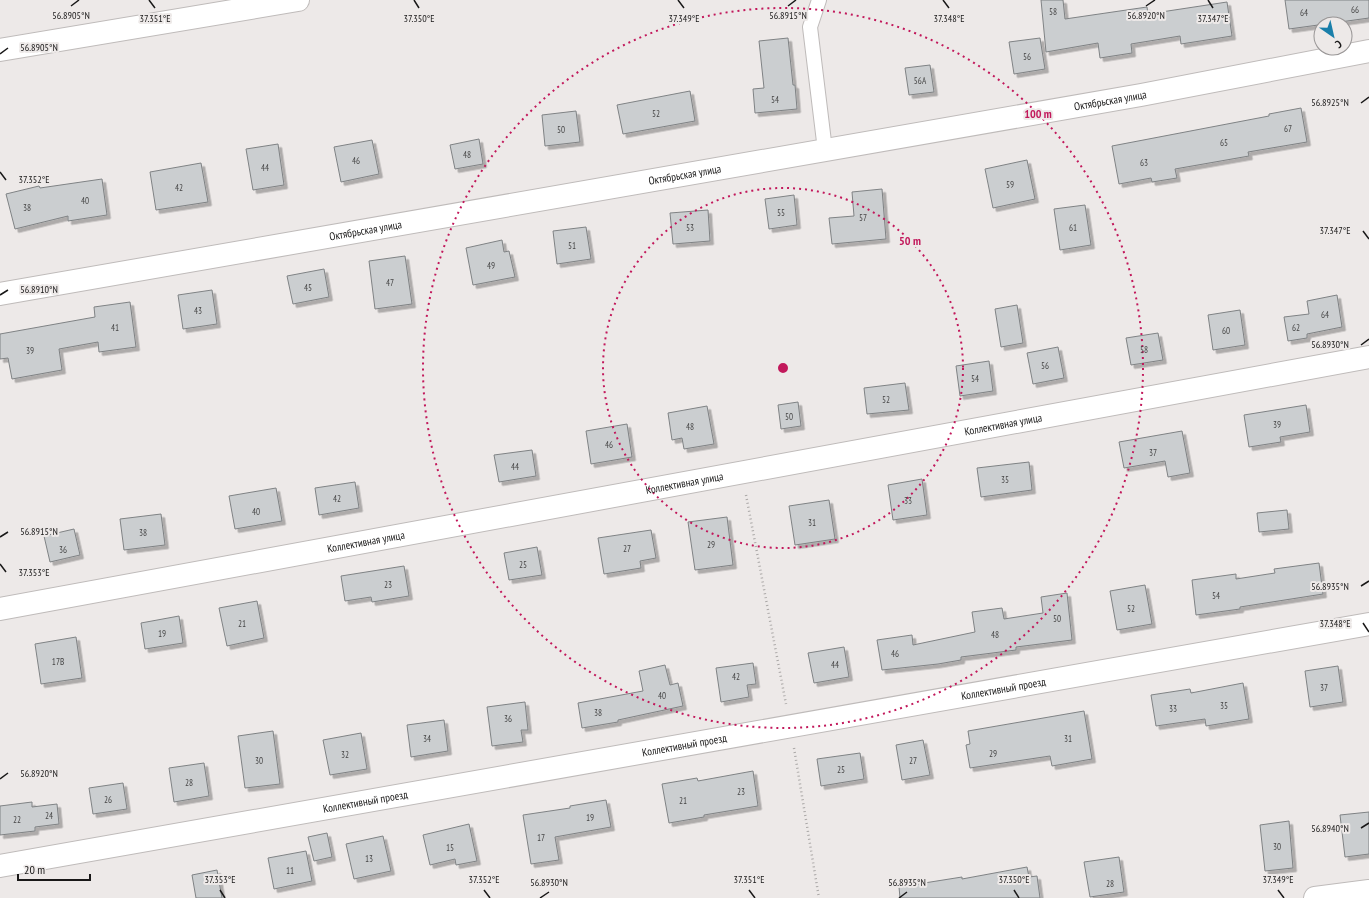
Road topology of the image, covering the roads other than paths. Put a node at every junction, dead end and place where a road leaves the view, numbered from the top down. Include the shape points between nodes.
1 (298, 0) edge
2 (819, 0) edge
3 (0, 50) edge
4 (1369, 51) edge
5 (825, 150) junction
6 (0, 294) edge
7 (1369, 357) edge
8 (0, 609) edge
9 (1369, 624) edge
10 (0, 866) edge
11 (1369, 891) edge
12 (1315, 898) edge

1 - 3 street
2 - 5 lane via 810,27
4 - 5 street, Октябрьская улица via 1141,95
5 - 6 street, Октябрьская улица
7 - 8 street, Коллективная улица
9 - 10 street, Коллективный проезд
11 - 12 street

